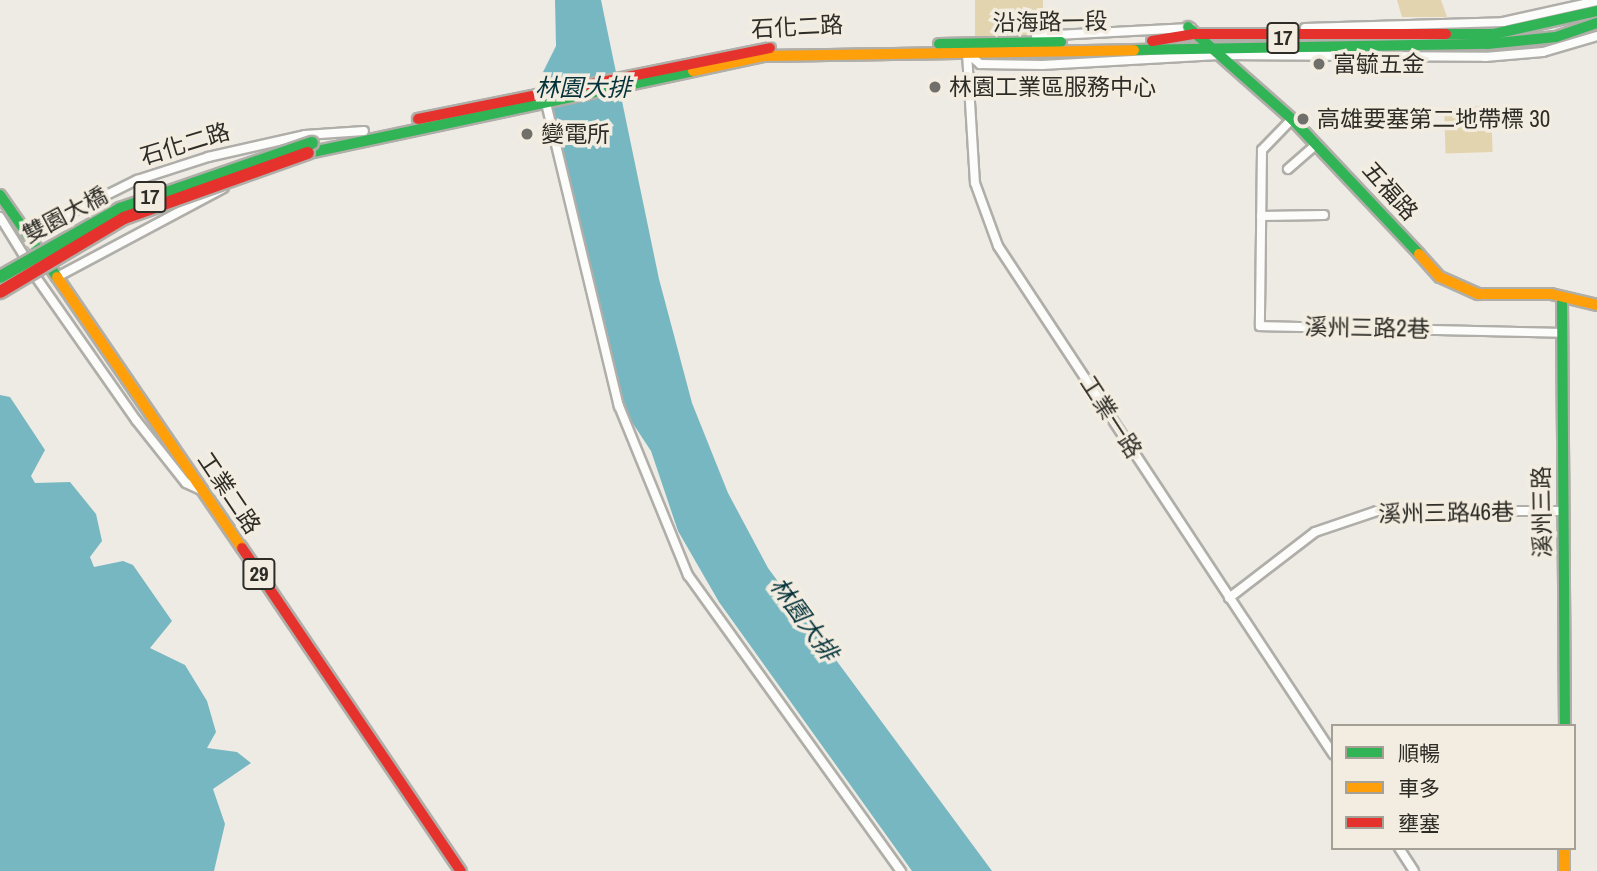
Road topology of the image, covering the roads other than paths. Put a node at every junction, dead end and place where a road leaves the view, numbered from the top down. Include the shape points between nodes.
1 (1597, 1) edge
2 (1597, 11) edge
3 (1597, 23) edge
4 (1191, 31) junction
5 (1597, 36) edge
6 (967, 48) junction
7 (1215, 51) junction
8 (539, 100) junction
9 (1292, 119) junction
10 (368, 133) junction
11 (1317, 144) junction
12 (310, 148) joint
13 (1288, 169) dead end
14 (0, 195) edge
15 (1324, 215) dead end
16 (1261, 216) junction
17 (0, 217) edge
18 (28, 234) junction
19 (29, 264) junction
20 (0, 277) edge
21 (57, 277) junction
22 (0, 292) edge
23 (1562, 298) junction
24 (1597, 304) edge
25 (1559, 333) junction
26 (202, 490) junction
27 (1562, 511) junction
28 (1229, 598) junction
29 (1564, 724) edge
30 (1331, 751) edge
31 (1400, 850) edge
32 (1564, 850) edge
33 (461, 871) edge
34 (901, 871) edge
35 (1414, 871) edge
36 (1564, 871) edge

1 - 4 street, 沿海路一段 via 1503,22
2 - 4 main road, 沿海路一段 / 17 via 1494,34
3 - 7 main road, 沿海路一段 / 17 via 1556,37 1487,44
4 - 6 main road, 沿海路一段 / 17 via 1167,41
4 - 7 main road, 五福路
5 - 7 street, 沿海路一段 via 1506,56
6 - 7 main road, 沿海路一段 / 17
6 - 8 main road, 石化二路 / 17 via 764,56
6 - 28 street, 工業一路 via 975,183 999,246
7 - 9 main road, 五福路
8 - 10 main road, 石化二路 / 17
8 - 34 street via 619,406 688,575
9 - 11 main road, 五福路
9 - 16 street via 1262,150
10 - 12 main road, 石化二路 / 17
10 - 18 street, 石化二路 via 305,135 208,157 137,180
10 - 21 street, 石化二路 via 205,197
11 - 13 street
11 - 23 main road, 五福路 via 1440,277 1478,294
12 - 19 main road, 雙園大橋 / 17, bridge via 167,190
14 - 18 main road, 工業二路
15 - 16 street
16 - 25 street, 溪州三路2巷 via 1260,326
17 - 19 street
18 - 21 main road, 工業二路
19 - 20 main road, 雙園大橋 / 17, bridge
19 - 22 main road, 雙園大橋 / 17, bridge
19 - 26 street via 136,420 186,483
21 - 26 main road, 工業二路 / 29
23 - 24 main road, 五福路
23 - 25 main road, 溪州三路
25 - 27 main road, 溪州三路
26 - 33 main road, 工業二路 / 29
27 - 28 street, 溪州三路46巷 via 1377,511 1315,533
27 - 29 main road, 溪州三路
28 - 30 street, 工業一路
31 - 35 street
32 - 36 main road

